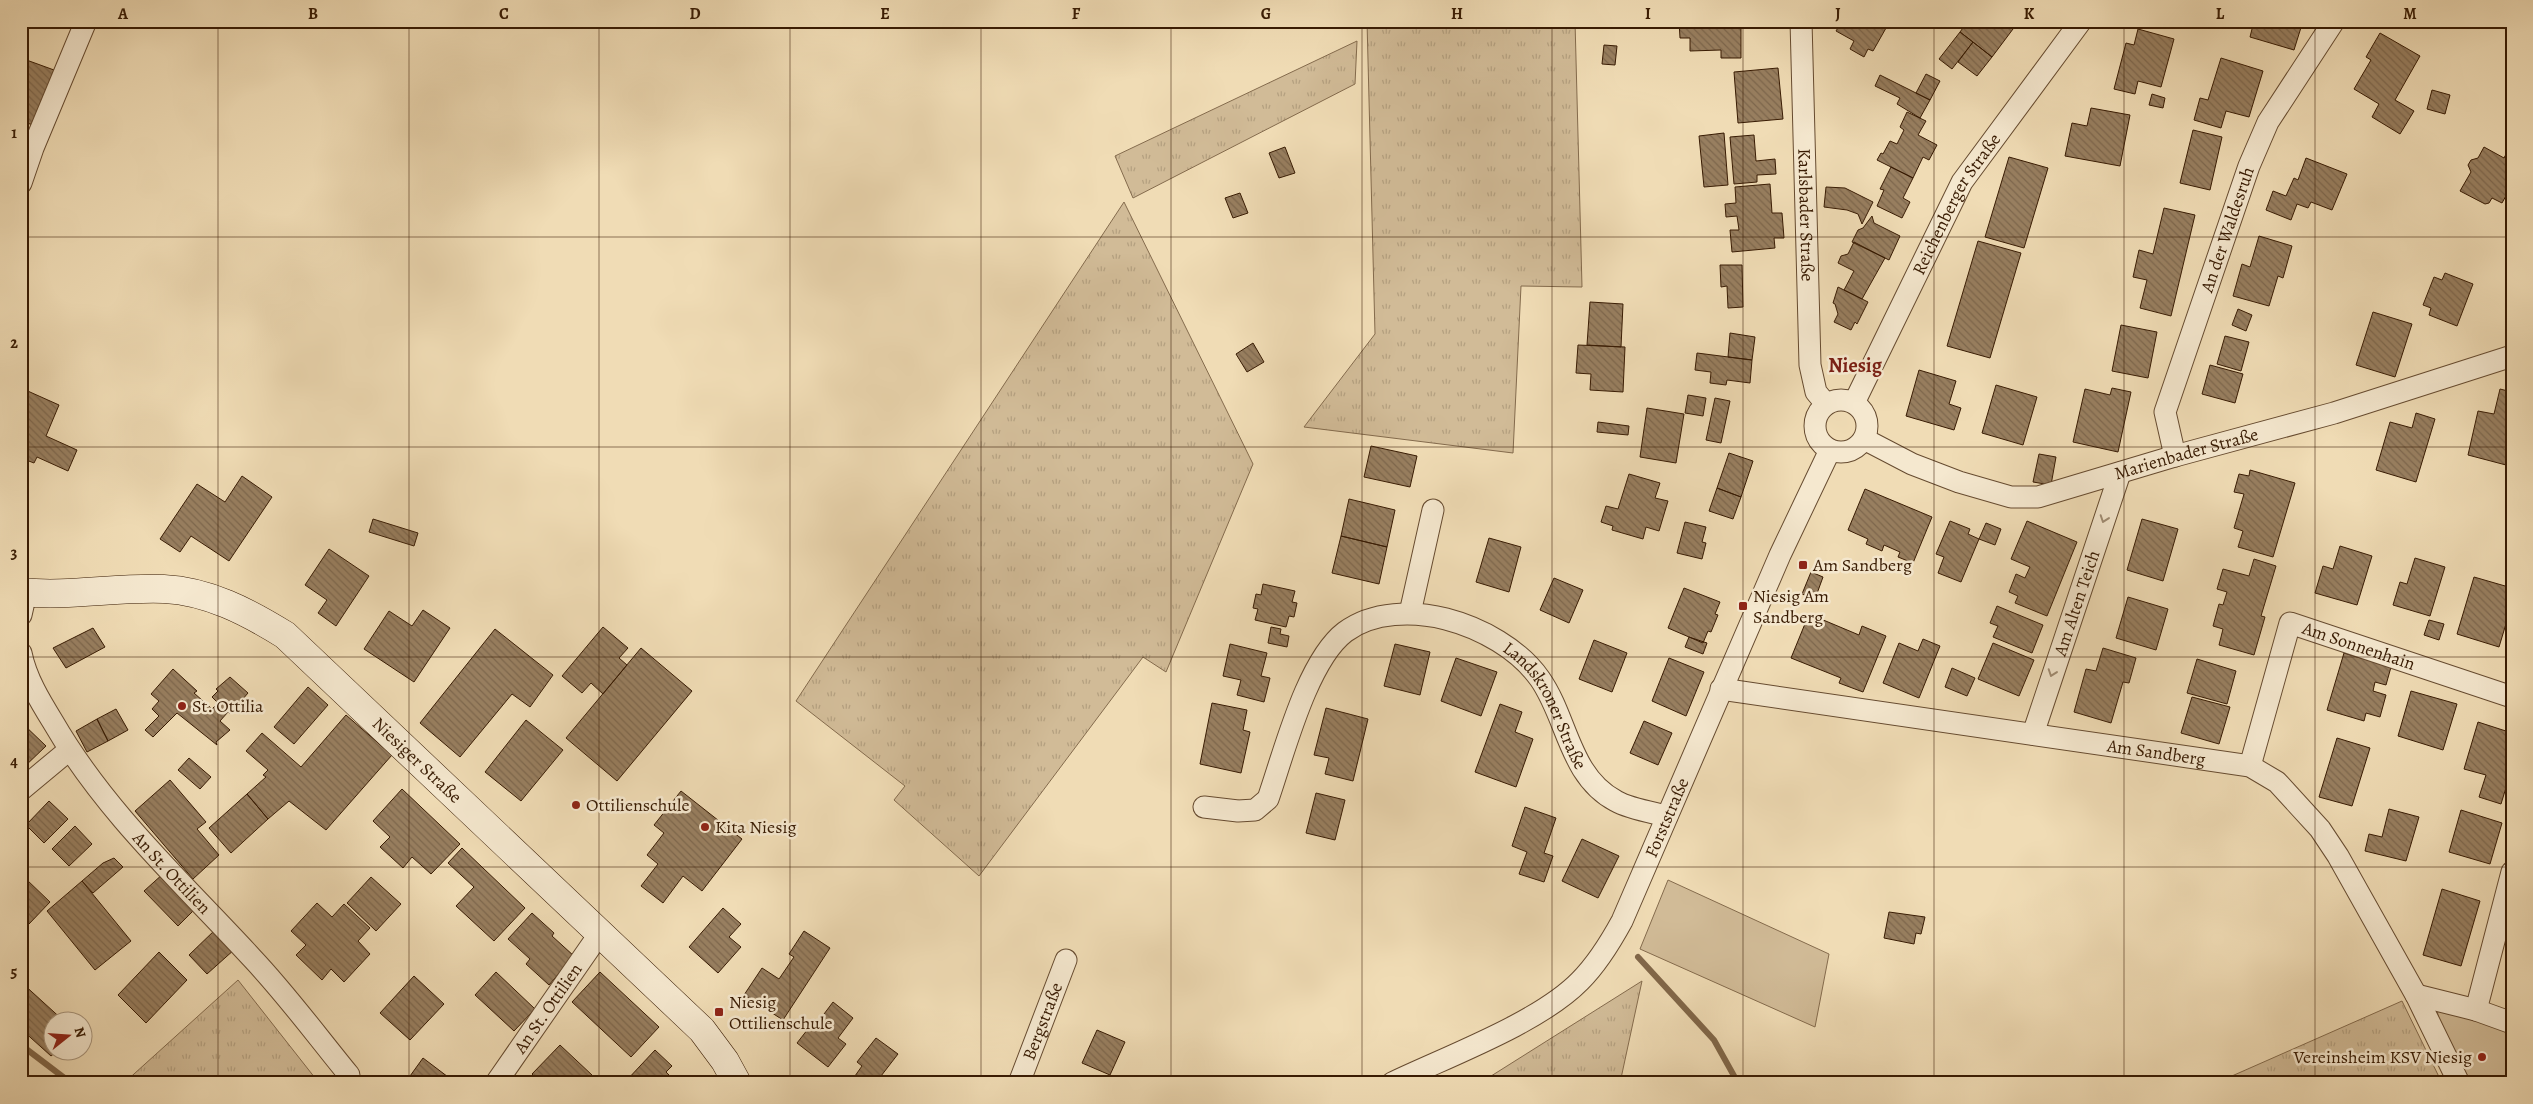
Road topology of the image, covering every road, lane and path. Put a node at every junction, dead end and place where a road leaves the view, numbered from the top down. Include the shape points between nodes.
1 (86, 21) edge
2 (1801, 21) edge
3 (2081, 21) edge
4 (2334, 21) edge
5 (27, 146) edge
6 (21, 183) edge
7 (2512, 356) edge
8 (1854, 403) junction
9 (1826, 404) junction
10 (1864, 439) junction
11 (1830, 450) junction
12 (2175, 456) junction
13 (2120, 473) junction
14 (1433, 510) dead end
15 (23, 600) edge
16 (1410, 613) junction
17 (21, 653) edge
18 (1721, 689) junction
19 (2512, 697) edge
20 (2033, 734) junction
21 (69, 750) junction
22 (2250, 766) junction
23 (21, 790) edge
24 (1204, 807) dead end
25 (1666, 816) junction
26 (2512, 872) edge
27 (600, 932) junction
28 (1066, 960) dead end
29 (2416, 995) junction
30 (2476, 1010) junction
31 (2512, 1023) edge
32 (349, 1075) dead end
33 (496, 1083) edge
34 (737, 1083) edge
35 (1019, 1083) edge
36 (1392, 1083) edge
37 (2459, 1083) edge

1 - 5 street
2 - 9 street, Karlsbader Straße via 1810,365 1816,392
3 - 8 street, Reichenberger Straße via 1962,182
4 - 12 street, An der Waldesruh via 2268,122 2249,166 2166,412
5 - 6 street
7 - 12 street, Marienbader Straße via 2334,413
8 - 9 street via 1845,399
8 - 10 street via 1867,419
9 - 11 street via 1816,416 1815,432 1823,446
10 - 11 street via 1849,451
10 - 13 street, Marienbader Straße via 1912,464 2011,497 2038,497
11 - 18 street, Forststraße
12 - 13 street, Marienbader Straße
13 -> 20 street, Am Alten Teich
14 - 16 street
15 - 27 main road, Niesiger Straße via 165,589 207,596 254,616 302,649
16 - 24 street, Landskroner Straße via 1368,621 1345,632 1327,650 1304,697 1268,798 1255,810
16 - 25 street, Landskroner Straße via 1460,622 1515,652 1540,678 1560,713 1577,763 1593,784 1617,802
17 - 21 street, An St. Ottilien via 36,694
18 - 20 street, Am Sandberg
18 - 25 street, Forststraße
19 - 22 street, Am Sonnenhain via 2290,623
20 - 22 street, Am Sandberg
21 - 23 street
21 - 32 street, An St. Ottilien via 106,799 184,888 254,959
22 - 29 street, Am Sandberg via 2277,782 2320,829
25 - 36 street, Forststraße via 1622,922 1580,982 1520,1022
26 - 30 street
27 - 33 street, An St. Ottilien
27 - 34 main road, Niesiger Straße via 702,1030
28 - 35 street, Bergstraße
29 - 30 street
29 - 37 street, Am Sandberg
30 - 31 street

